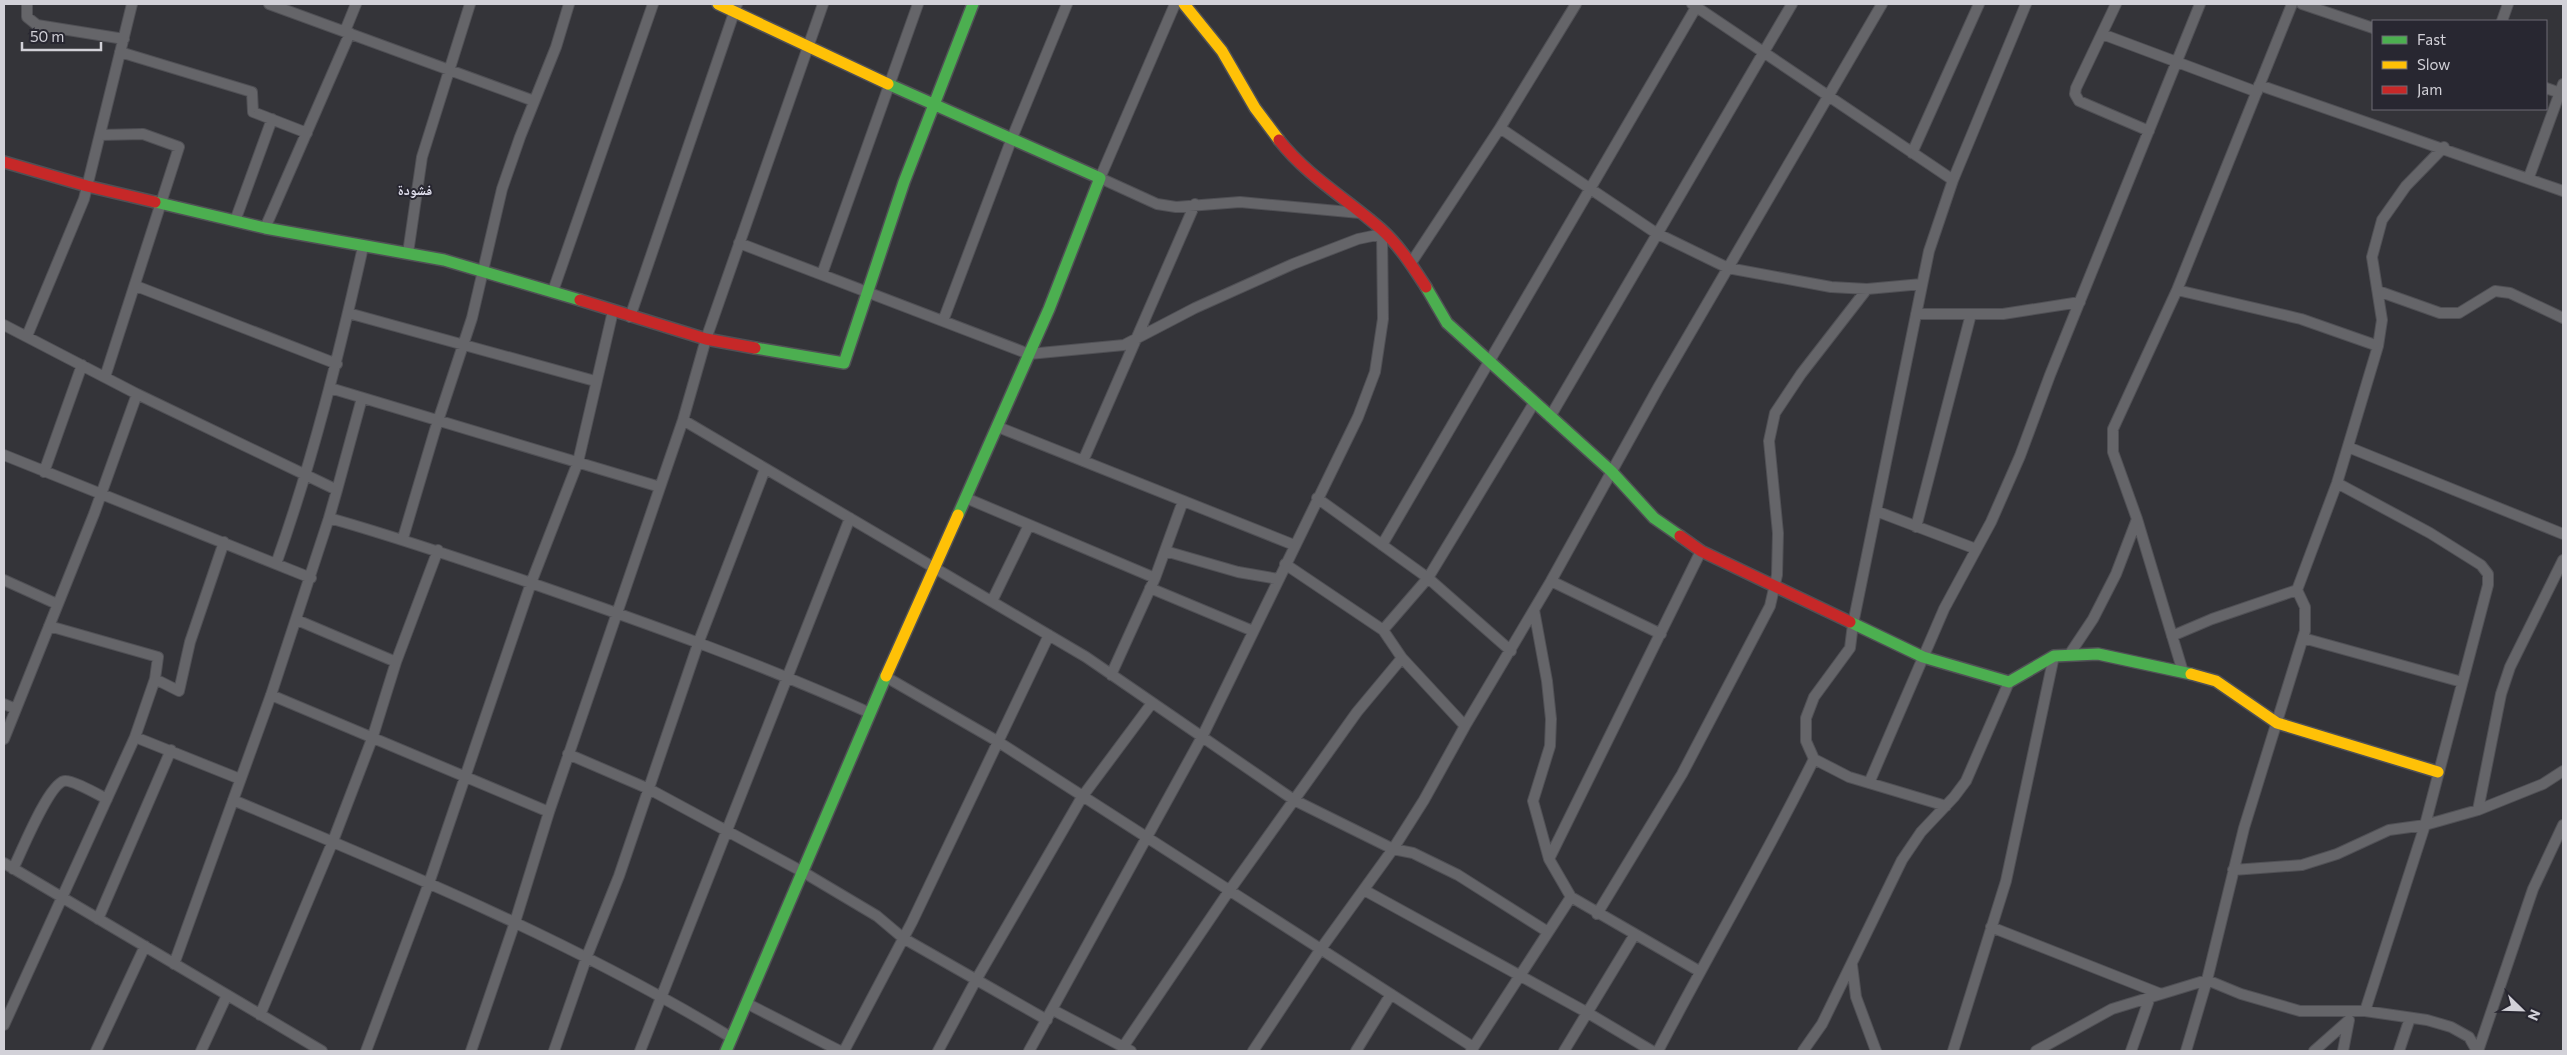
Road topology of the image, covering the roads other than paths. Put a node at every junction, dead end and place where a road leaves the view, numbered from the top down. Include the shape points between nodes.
1 (27, 4) edge
2 (132, 4) edge
3 (356, 4) edge
4 (470, 4) edge
5 (569, 4) edge
6 (653, 4) edge
7 (718, 4) edge
8 (822, 4) edge
9 (918, 4) edge
10 (973, 4) edge
11 (1067, 4) edge
12 (1175, 4) edge
13 (1184, 4) edge
14 (1576, 4) edge
15 (1792, 4) edge
16 (1882, 4) edge
17 (1979, 4) edge
18 (2026, 4) edge
19 (2116, 4) edge
20 (2200, 4) edge
21 (2292, 4) edge
22 (2302, 4) edge
23 (2508, 4) edge
24 (275, 5) edge
25 (1695, 5) edge
26 (736, 8) edge
27 (2502, 20) edge
28 (2372, 28) edge
29 (348, 32) junction
30 (2102, 34) junction
31 (124, 39) junction
32 (808, 47) junction
33 (120, 52) junction
34 (1764, 54) junction
35 (2178, 63) junction
36 (449, 69) junction
37 (888, 84) junction
38 (2258, 88) junction
39 (2547, 88) edge
40 (2562, 91) edge
41 (1829, 98) junction
42 (534, 101) junction
43 (933, 103) junction
44 (272, 119) junction
45 (1500, 128) junction
46 (2149, 131) junction
47 (307, 133) junction
48 (100, 135) junction
49 (1012, 138) junction
50 (2444, 147) junction
51 (1912, 153) junction
52 (4, 162) edge
53 (2529, 177) junction
54 (1100, 178) junction
55 (1953, 180) junction
56 (87, 186) junction
57 (1591, 189) junction
58 (2563, 190) edge
59 (161, 203) junction
60 (1194, 204) junction
61 (1360, 213) junction
62 (235, 221) junction
63 (264, 228) junction
64 (1382, 232) junction
65 (1656, 233) junction
66 (739, 244) junction
67 (363, 247) junction
68 (408, 253) junction
69 (1411, 262) junction
70 (1728, 268) junction
71 (483, 270) junction
72 (822, 274) junction
73 (1922, 284) junction
74 (136, 286) junction
75 (1867, 289) junction
76 (2177, 290) junction
77 (553, 291) junction
78 (866, 291) junction
79 (2378, 291) junction
80 (2080, 302) junction
81 (614, 311) junction
82 (348, 313) junction
83 (1916, 314) junction
84 (1971, 314) junction
85 (630, 317) junction
86 (2563, 318) edge
87 (944, 321) junction
88 (4, 325) edge
89 (27, 336) junction
90 (706, 339) junction
91 (1136, 340) junction
92 (464, 345) junction
93 (2378, 346) junction
94 (1029, 354) junction
95 (1490, 363) junction
96 (337, 364) junction
97 (82, 365) junction
98 (105, 377) junction
99 (595, 381) junction
100 (330, 388) junction
101 (137, 394) junction
102 (362, 398) junction
103 (1534, 403) junction
104 (1550, 417) junction
105 (438, 420) junction
106 (683, 420) junction
107 (998, 427) junction
108 (2348, 447) junction
109 (4, 455) edge
110 (1083, 461) junction
111 (578, 462) junction
112 (766, 469) junction
113 (1611, 471) junction
114 (44, 472) junction
115 (306, 475) junction
116 (2337, 484) junction
117 (660, 486) junction
118 (337, 490) junction
119 (101, 495) junction
120 (966, 498) junction
121 (1317, 498) junction
122 (1183, 501) junction
123 (1876, 511) junction
124 (329, 518) junction
125 (850, 518) junction
126 (2137, 520) junction
127 (1029, 525) junction
128 (1916, 527) junction
129 (2563, 534) edge
130 (403, 538) junction
131 (224, 542) junction
132 (1294, 545) junction
133 (1382, 545) junction
134 (1976, 549) junction
135 (438, 550) junction
136 (1165, 551) junction
137 (1701, 551) junction
138 (2563, 560) edge
139 (276, 564) junction
140 (1285, 564) junction
141 (934, 567) junction
142 (311, 578) junction
143 (1428, 578) junction
144 (1278, 579) junction
145 (4, 580) edge
146 (1551, 581) junction
147 (531, 583) junction
148 (1152, 583) junction
149 (1776, 588) junction
150 (2297, 590) junction
151 (992, 601) junction
152 (57, 604) junction
153 (1534, 610) junction
154 (618, 612) junction
155 (297, 620) junction
156 (1853, 624) junction
157 (49, 626) junction
158 (1254, 630) junction
159 (1383, 630) junction
160 (1661, 634) junction
161 (1049, 635) junction
162 (2172, 636) junction
163 (2303, 638) junction
164 (699, 641) junction
165 (1512, 651) junction
166 (2069, 655) junction
167 (2054, 656) junction
168 (1923, 657) junction
169 (1402, 658) junction
170 (396, 662) junction
171 (2183, 672) junction
172 (787, 675) junction
173 (1111, 675) junction
174 (886, 677) junction
175 (155, 678) junction
176 (2009, 682) junction
177 (2462, 682) junction
178 (271, 695) junction
179 (1152, 703) junction
180 (4, 704) edge
181 (16, 709) junction
182 (870, 712) junction
183 (2277, 724) junction
184 (1465, 726) junction
185 (135, 737) junction
186 (1202, 737) junction
187 (4, 739) edge
188 (372, 739) junction
189 (997, 740) junction
190 (171, 750) junction
191 (568, 754) junction
192 (1814, 759) junction
193 (2563, 771) edge
194 (2438, 772) junction
195 (466, 776) junction
196 (240, 779) junction
197 (1869, 783) junction
198 (649, 789) junction
199 (1082, 796) junction
200 (108, 799) junction
201 (233, 800) junction
202 (1294, 800) junction
203 (1946, 806) junction
204 (2478, 810) junction
205 (549, 812) junction
206 (2425, 825) junction
207 (2563, 825) edge
208 (728, 834) junction
209 (1146, 838) junction
210 (333, 841) junction
211 (1393, 849) junction
212 (1549, 859) junction
213 (4, 863) edge
214 (13, 869) junction
215 (2233, 870) junction
216 (803, 872) junction
217 (429, 883) junction
218 (1364, 890) junction
219 (1229, 891) junction
220 (1570, 897) junction
221 (63, 898) junction
222 (1597, 914) junction
223 (98, 919) junction
224 (515, 922) junction
225 (1990, 927) junction
226 (1548, 932) junction
227 (1635, 934) junction
228 (903, 938) junction
229 (144, 946) junction
230 (1320, 950) junction
231 (587, 956) junction
232 (174, 964) junction
233 (1852, 964) junction
234 (1700, 971) junction
235 (1519, 976) junction
236 (976, 980) junction
237 (2207, 980) junction
238 (1391, 994) junction
239 (2162, 994) junction
240 (227, 995) junction
241 (663, 996) junction
242 (2150, 997) junction
243 (748, 1004) junction
244 (1053, 1010) junction
245 (2365, 1011) junction
246 (1588, 1013) junction
247 (260, 1014) junction
248 (2350, 1016) junction
249 (2410, 1018) junction
250 (1047, 1020) junction
251 (4, 1025) edge
252 (732, 1038) junction
253 (303, 1046) edge
254 (1127, 1049) edge
255 (1472, 1049) edge
256 (96, 1051) edge
257 (201, 1051) edge
258 (322, 1051) edge
259 (366, 1051) edge
260 (471, 1051) edge
261 (554, 1051) edge
262 (640, 1051) edge
263 (726, 1051) edge
264 (840, 1051) edge
265 (844, 1051) edge
266 (938, 1051) edge
267 (1029, 1051) edge
268 (1253, 1051) edge
269 (1356, 1051) edge
270 (1564, 1051) edge
271 (1652, 1051) edge
272 (1658, 1051) edge
273 (1803, 1051) edge
274 (1876, 1051) edge
275 (1953, 1051) edge
276 (2036, 1051) edge
277 (2131, 1051) edge
278 (2186, 1051) edge
279 (2314, 1051) edge
280 (2343, 1051) edge
281 (2399, 1051) edge
282 (2477, 1051) edge

1 - 31 street via 27,17 37,25
2 - 31 street
3 - 29 street
4 - 36 street
5 - 42 street
6 - 77 street
7 - 26 street
8 - 32 street
9 - 37 street
10 - 43 street
11 - 49 street
12 - 54 street
13 - 61 street via 1222,51 1255,108 1283,145 1312,175
14 - 45 street
15 - 34 street
16 - 41 street
17 - 51 street
18 - 55 street
19 - 30 street
20 - 35 street
21 - 38 street
22 - 28 street
23 - 27 street
24 - 29 street
25 - 34 street
25 - 57 street
26 - 32 street
26 - 85 street
29 - 36 street
29 - 47 street
30 - 35 street
30 - 46 street via 2075,94 2079,101
31 - 33 street
32 - 37 street
32 - 66 street
33 - 44 street via 252,92 253,112
33 - 48 street
34 - 41 street
34 - 65 street
35 - 38 street
35 - 46 street
36 - 42 street
36 - 68 street via 422,158
37 - 43 street
37 - 72 street
38 - 50 street
38 - 76 street
39 - 40 street
40 - 53 street
41 - 51 street
41 - 70 street
42 - 71 street via 502,189
43 - 49 street
43 - 78 street
44 - 47 street
44 - 62 street
45 - 57 street
45 - 69 street
46 - 80 street
47 - 63 street
48 - 56 street
48 - 59 street via 143,134 178,146
49 - 54 street
49 - 87 street
50 - 53 street
50 - 79 street via 2406,186 2382,220 2372,256
51 - 55 street
52 - 56 street
53 - 58 street
54 - 60 street via 1157,204 1176,207
54 - 94 street
55 - 73 street via 1929,251
56 - 59 street
56 - 89 street
57 - 65 street
57 - 95 street
59 - 62 street
59 - 74 street
60 - 61 street via 1240,202
60 - 91 street
61 - 64 street
62 - 63 street
63 - 67 street
64 - 69 street
64 - 91 street via 1293,264 1196,308
64 - 121 street via 1383,320 1375,372 1358,417
65 - 70 street
65 - 104 street
66 - 72 street
66 - 90 street
67 - 68 street
67 - 82 street
68 - 71 street
69 - 95 street via 1447,323
70 - 75 street via 1831,287
70 - 113 street
71 - 77 street
71 - 92 street
72 - 78 street
73 - 75 street
73 - 83 street
74 - 96 street
74 - 98 street
75 - 149 street via 1801,374 1775,413 1771,425 1778,533
76 - 93 street via 2302,319
76 - 126 street via 2113,428 2113,452
77 - 81 street
78 - 87 street
78 - 90 street via 844,364
79 - 86 street via 2440,313 2459,313 2495,292 2510,293
79 - 93 street via 2382,320
80 - 84 street via 2003,314
80 - 134 street via 2020,456
81 - 85 street
81 - 99 street
82 - 92 street
82 - 96 street
83 - 84 street
83 - 123 street
84 - 128 street
85 - 90 street
87 - 94 street
88 - 89 street
89 - 97 street
90 - 106 street
91 - 94 street via 1106,348
91 - 110 street
92 - 99 street
92 - 105 street
93 - 108 street
94 - 107 street
95 - 103 street
95 - 133 street
96 - 100 street
97 - 98 street
97 - 114 street
98 - 101 street
99 - 111 street
100 - 102 street
100 - 115 street
101 - 115 street
101 - 119 street
102 - 105 street
102 - 118 street
103 - 104 street
103 - 143 street
104 - 113 street
105 - 111 street
105 - 130 street
106 - 112 street
106 - 117 street
107 - 110 street
107 - 120 street
108 - 116 street
108 - 129 street
109 - 114 street
110 - 122 street
111 - 117 street
111 - 147 street
112 - 125 street
112 - 164 street
113 - 137 street via 1654,518
113 - 146 street
114 - 119 street
115 - 118 street
115 - 139 street
116 - 150 street
116 - 177 street via 2430,533 2488,574 2488,585
117 - 154 street
118 - 124 street
119 - 131 street
119 - 152 street
120 - 127 street
120 - 141 street
121 - 132 street
121 - 133 street
122 - 132 street
122 - 136 street
123 - 128 street
123 - 156 street
124 - 130 street
124 - 142 street
125 - 141 street
125 - 172 street
126 - 162 street
126 - 166 street via 2116,574 2093,619
127 - 148 street
127 - 151 street
128 - 134 street
130 - 135 street
131 - 139 street
131 - 175 street via 190,642 179,691
132 - 140 street
133 - 143 street
134 - 168 street
135 - 147 street
135 - 170 street
136 - 144 street via 1238,572
136 - 148 street
137 - 149 street
137 - 160 street
138 - 204 street via 2510,667 2501,694
139 - 142 street
140 - 144 street
140 - 159 street
141 - 151 street
141 - 174 street
142 - 155 street
143 - 159 street
143 - 165 street
144 - 158 street
145 - 152 street
146 - 153 street
146 - 160 street
147 - 154 street
147 - 195 street
148 - 158 street
148 - 173 street
149 - 156 street
149 - 222 street via 1770,606 1682,774
150 - 162 street
150 - 163 street via 2305,607
151 - 161 street
152 - 157 street
153 - 165 street
153 - 212 street via 1551,719 1550,746 1533,802
154 - 164 street
154 - 191 street
155 - 170 street
155 - 178 street
156 - 168 street
156 - 192 street via 1850,648 1814,697 1806,718 1806,741
157 - 175 street via 158,657
157 - 181 street
158 - 186 street
159 - 169 street
160 - 212 street
161 - 173 street
161 - 189 street
162 - 171 street
163 - 177 street
163 - 183 street
164 - 172 street
164 - 198 street
165 - 184 street
166 - 167 street
166 - 171 street via 2098,654
167 - 176 street
167 - 225 street via 2006,882
168 - 176 street
168 - 197 street
169 - 184 street
169 - 202 street
170 - 188 street
171 - 183 street via 2216,681
172 - 182 street
172 - 208 street
173 - 179 street
174 - 182 street
174 - 189 street
175 - 185 street
176 - 203 street via 1966,781
177 - 194 street
178 - 188 street
178 - 196 street
179 - 186 street
179 - 199 street
180 - 181 street
181 - 187 street
182 - 216 street
183 - 194 street
183 - 215 street
184 - 211 street
185 - 190 street
185 - 200 street
186 - 202 street
186 - 209 street
188 - 195 street
188 - 210 street
189 - 199 street
189 - 228 street
190 - 196 street
190 - 223 street
191 - 198 street
191 - 205 street
192 - 197 street
192 - 234 street
193 - 204 street via 2543,784
194 - 206 street
195 - 205 street
195 - 217 street
196 - 201 street
197 - 203 street
198 - 208 street
198 - 231 street
199 - 209 street
199 - 236 street
200 - 214 street via 68,781 60,783 48,796
200 - 221 street
201 - 210 street
201 - 232 street
202 - 211 street
202 - 219 street
203 - 233 street via 1921,832 1902,860
204 - 206 street
205 - 224 street
206 - 215 street via 2389,830 2337,854 2302,865
206 - 245 street
207 - 282 street via 2534,889
208 - 216 street
208 - 241 street
209 - 219 street
209 - 244 street
210 - 217 street
210 - 247 street
211 - 218 street
211 - 226 street via 1413,853 1458,875
212 - 220 street
213 - 214 street
214 - 221 street
215 - 237 street
216 - 228 street via 878,916
216 - 243 street
217 - 224 street
217 - 259 street
218 - 230 street
218 - 235 street
219 - 230 street
219 - 254 street
220 - 222 street
220 - 226 street
221 - 223 street
221 - 251 street
222 - 227 street
223 - 229 street
224 - 231 street
224 - 260 street
225 - 239 street
225 - 275 street
226 - 235 street
227 - 234 street
227 - 246 street
228 - 236 street
228 - 265 street
229 - 232 street
229 - 256 street
230 - 238 street
230 - 268 street
231 - 241 street
231 - 261 street
232 - 240 street
233 - 273 street via 1822,1024
233 - 274 street via 1856,997
234 - 272 street
235 - 246 street
235 - 255 street
236 - 250 street
236 - 266 street
237 - 239 street
237 - 248 street via 2300,1012
237 - 278 street
238 - 255 street
238 - 269 street
239 - 242 street
240 - 247 street
240 - 257 street
241 - 252 street
241 - 262 street
242 - 276 street via 2112,1009
242 - 277 street
243 - 252 street
243 - 264 street
244 - 250 street
244 - 254 street
245 - 248 street
245 - 249 street
246 - 270 street
246 - 271 street
247 - 253 street
248 - 279 street
248 - 280 street
249 - 281 street
249 - 282 street via 2451,1027 2469,1037
250 - 267 street
252 - 263 street
253 - 258 street

